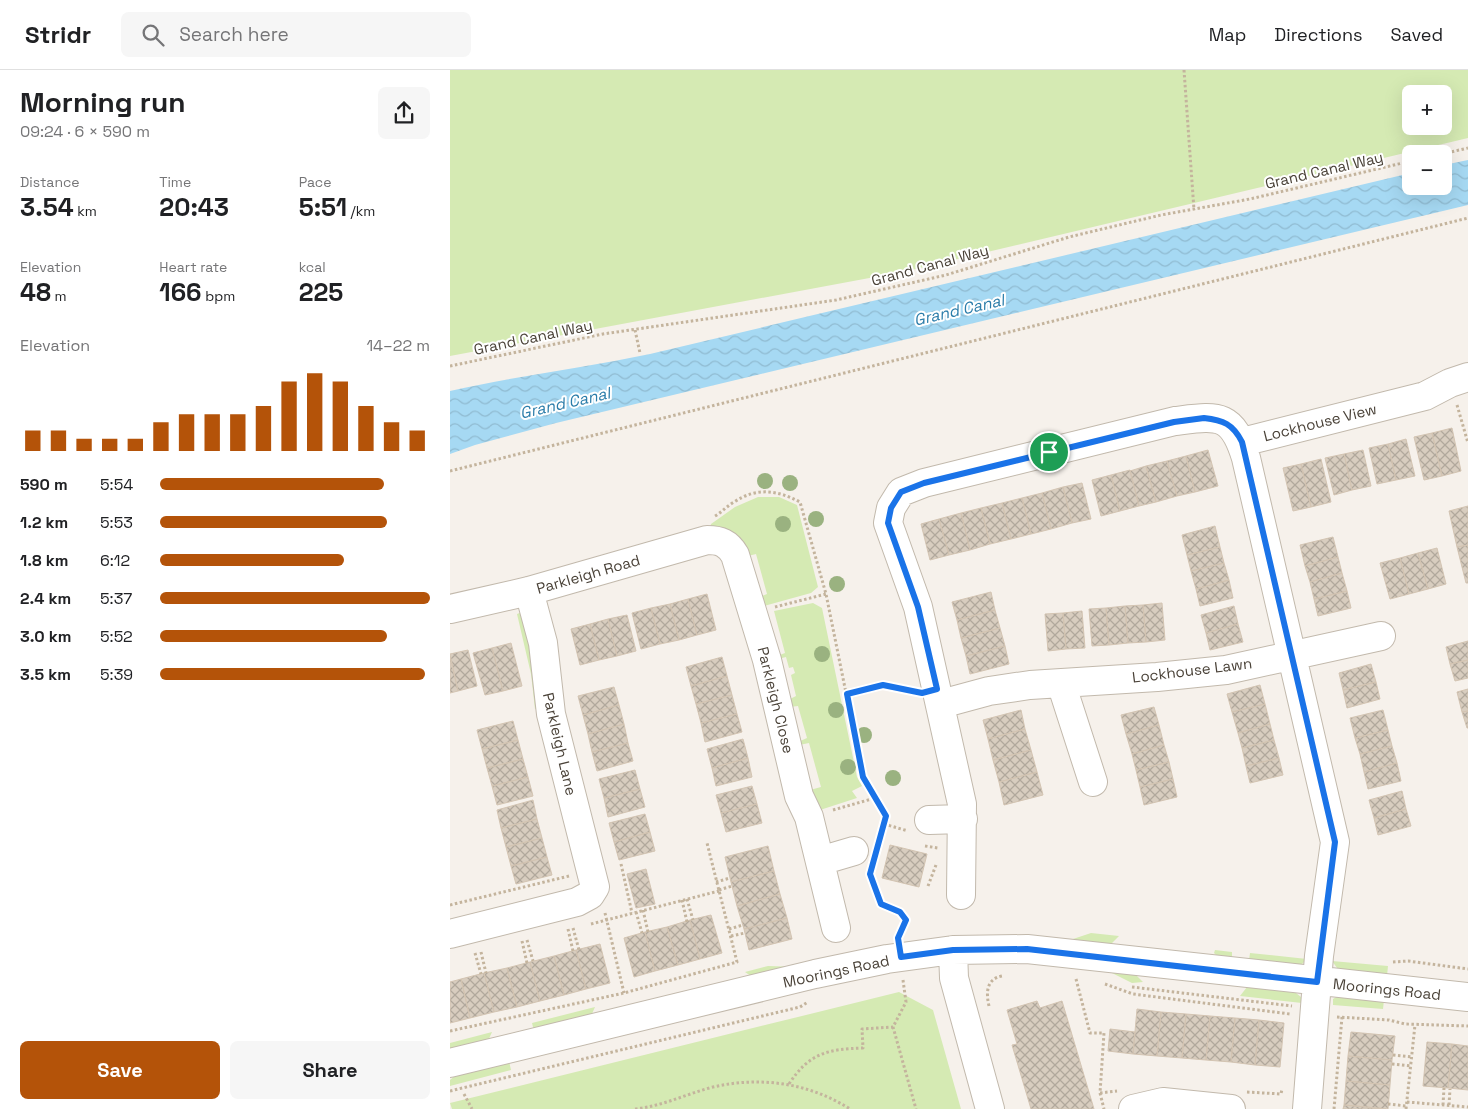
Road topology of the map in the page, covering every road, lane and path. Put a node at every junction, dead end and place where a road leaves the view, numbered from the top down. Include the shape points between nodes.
1 (1184, 70) edge
2 (1468, 148) edge
3 (1452, 152) edge
4 (1402, 163) edge
5 (1194, 210) junction
6 (1468, 218) edge
7 (635, 330) junction
8 (640, 353) dead end
9 (450, 366) edge
10 (1459, 380) edge
11 (1242, 442) junction
12 (1468, 443) edge
13 (450, 471) edge
14 (800, 502) dead end
15 (724, 543) joint
16 (529, 591) junction
17 (826, 594) junction
18 (450, 609) edge
19 (766, 609) dead end
20 (1381, 636) dead end
21 (1292, 655) junction
22 (1061, 683) junction
23 (847, 694) junction
24 (939, 696) junction
25 (1094, 782) dead end
26 (875, 798) junction
27 (832, 811) dead end
28 (963, 819) junction
29 (884, 824) junction
30 (921, 833) junction
31 (707, 843) dead end
32 (940, 852) dead end
33 (868, 855) junction
34 (937, 860) dead end
35 (820, 861) junction
36 (621, 864) dead end
37 (572, 875) dead end
38 (730, 878) dead end
39 (716, 882) junction
40 (732, 886) dead end
41 (928, 886) dead end
42 (719, 890) junction
43 (590, 895) junction
44 (961, 895) dead end
45 (687, 899) junction
46 (682, 900) junction
47 (450, 905) edge
48 (642, 910) junction
49 (634, 913) junction
50 (606, 920) junction
51 (693, 920) dead end
52 (687, 922) dead end
53 (743, 925) dead end
54 (573, 928) dead end
55 (836, 928) dead end
56 (568, 930) dead end
57 (729, 930) junction
58 (648, 932) dead end
59 (642, 933) dead end
60 (744, 933) dead end
61 (450, 934) edge
62 (731, 936) junction
63 (527, 940) dead end
64 (522, 941) dead end
65 (578, 950) dead end
66 (953, 950) junction
67 (481, 951) dead end
68 (573, 951) dead end
69 (475, 952) dead end
70 (901, 957) junction
71 (533, 961) dead end
72 (527, 962) dead end
73 (1387, 963) dead end
74 (1468, 968) edge
75 (486, 973) dead end
76 (481, 974) dead end
77 (1010, 974) dead end
78 (1067, 978) dead end
79 (1076, 978) junction
80 (1083, 979) dead end
81 (1096, 980) dead end
82 (1317, 982) junction
83 (1125, 984) dead end
84 (624, 993) junction
85 (1468, 997) edge
86 (816, 998) dead end
87 (1301, 1007) dead end
88 (991, 1012) dead end
89 (1330, 1016) dead end
90 (1342, 1017) junction
91 (1289, 1022) dead end
92 (1415, 1025) junction
93 (1468, 1026) edge
94 (893, 1027) junction
95 (450, 1031) edge
96 (1393, 1056) dead end
97 (1412, 1057) junction
98 (450, 1063) edge
99 (1392, 1064) dead end
100 (1411, 1066) junction
101 (789, 1084) junction
102 (1282, 1085) dead end
103 (1444, 1088) dead end
104 (1450, 1088) dead end
105 (450, 1091) edge
106 (1100, 1093) junction
107 (464, 1094) dead end
108 (1126, 1100) edge
109 (1236, 1100) edge
110 (1388, 1104) dead end
111 (1443, 1105) junction
112 (1449, 1105) junction
113 (1406, 1106) edge
114 (1195, 1107) edge
115 (1468, 1107) edge
116 (472, 1109) edge
117 (635, 1109) edge
118 (850, 1109) edge
119 (916, 1109) edge
120 (990, 1109) edge
121 (1104, 1109) edge
122 (1307, 1109) edge
123 (1334, 1109) edge

1 - 5 path
2 - 3 path
4 - 5 path, Grand Canal Way
5 - 7 path, Grand Canal Way via 1069,237 946,274 836,300
6 - 13 path
7 - 8 path
7 - 9 path, Grand Canal Way
10 - 11 street, Lockhouse View via 1425,396
10 - 12 path
11 - 21 street
11 - 24 street via 1232,426 1221,420 1204,418 1174,422 924,483 901,492 891,508 888,523 918,607
14 - 17 path
15 - 16 street, Parkleigh Road via 706,540
15 - 35 street, Parkleigh Close via 735,555 767,660 799,796 809,817
16 - 18 street, Parkleigh Road
16 - 43 street, Parkleigh Lane via 543,643 551,714 594,887
17 - 19 path
17 - 23 path
20 - 21 street, Lockhouse Lawn
21 - 22 street, Lockhouse Lawn via 1226,670 1157,678
21 - 82 street via 1335,842
22 - 24 street, Lockhouse Lawn
22 - 25 street
23 - 24 path via 883,685
23 - 26 path via 863,777
24 - 28 street
26 - 27 path
26 - 29 path via 886,816
28 - 30 street
28 - 44 street
29 - 30 path
29 - 33 path
30 - 32 path via 932,848 938,847
31 - 39 path
33 - 35 street
33 - 70 path via 870,874 881,904 900,912 906,920 898,938
34 - 41 path
35 - 55 street, Parkleigh Close
36 - 49 path
37 - 47 path
38 - 39 path
39 - 42 path
40 - 42 path
42 - 45 path
42 - 57 path
43 - 50 path via 602,903
43 - 61 street via 577,902
45 - 46 path
45 - 51 path
46 - 48 path
46 - 52 path
48 - 49 path
48 - 58 path
49 - 50 path
49 - 59 path
50 - 84 path
53 - 57 path
54 - 65 path
56 - 68 path
57 - 62 path
60 - 62 path
62 - 84 path via 737,962
63 - 71 path
64 - 72 path
66 - 70 street, Moorings Road
66 - 82 street, Moorings Road via 1027,949
66 - 120 street via 954,978
67 - 75 path
69 - 76 path
70 - 94 path via 906,1002
70 - 98 street, Moorings Road via 815,974
73 - 74 path via 1408,961
77 - 88 path via 995,977 989,984 987,994
78 - 79 path
79 - 80 path
79 - 106 path via 1090,1033 1104,1033
81 - 91 path via 1133,994 1290,1013
82 - 85 street, Moorings Road
82 - 122 street
83 - 87 path via 1145,990
84 - 95 path
86 - 105 path via 800,1007
89 - 90 path
90 - 92 path
90 - 123 path
92 - 93 path
92 - 97 path
94 - 101 path via 862,1029 863,1048 820,1054 802,1066
94 - 119 path
96 - 97 path
97 - 100 path
99 - 100 path
100 - 113 path
101 - 117 path via 735,1083 712,1087 649,1108
101 - 118 path
102 - 109 path via 1281,1094
103 - 111 path
104 - 112 path
106 - 108 path
106 - 121 path
107 - 116 path
108 - 114 street
109 - 114 street
110 - 113 path
111 - 112 path
111 - 113 path
112 - 115 path

